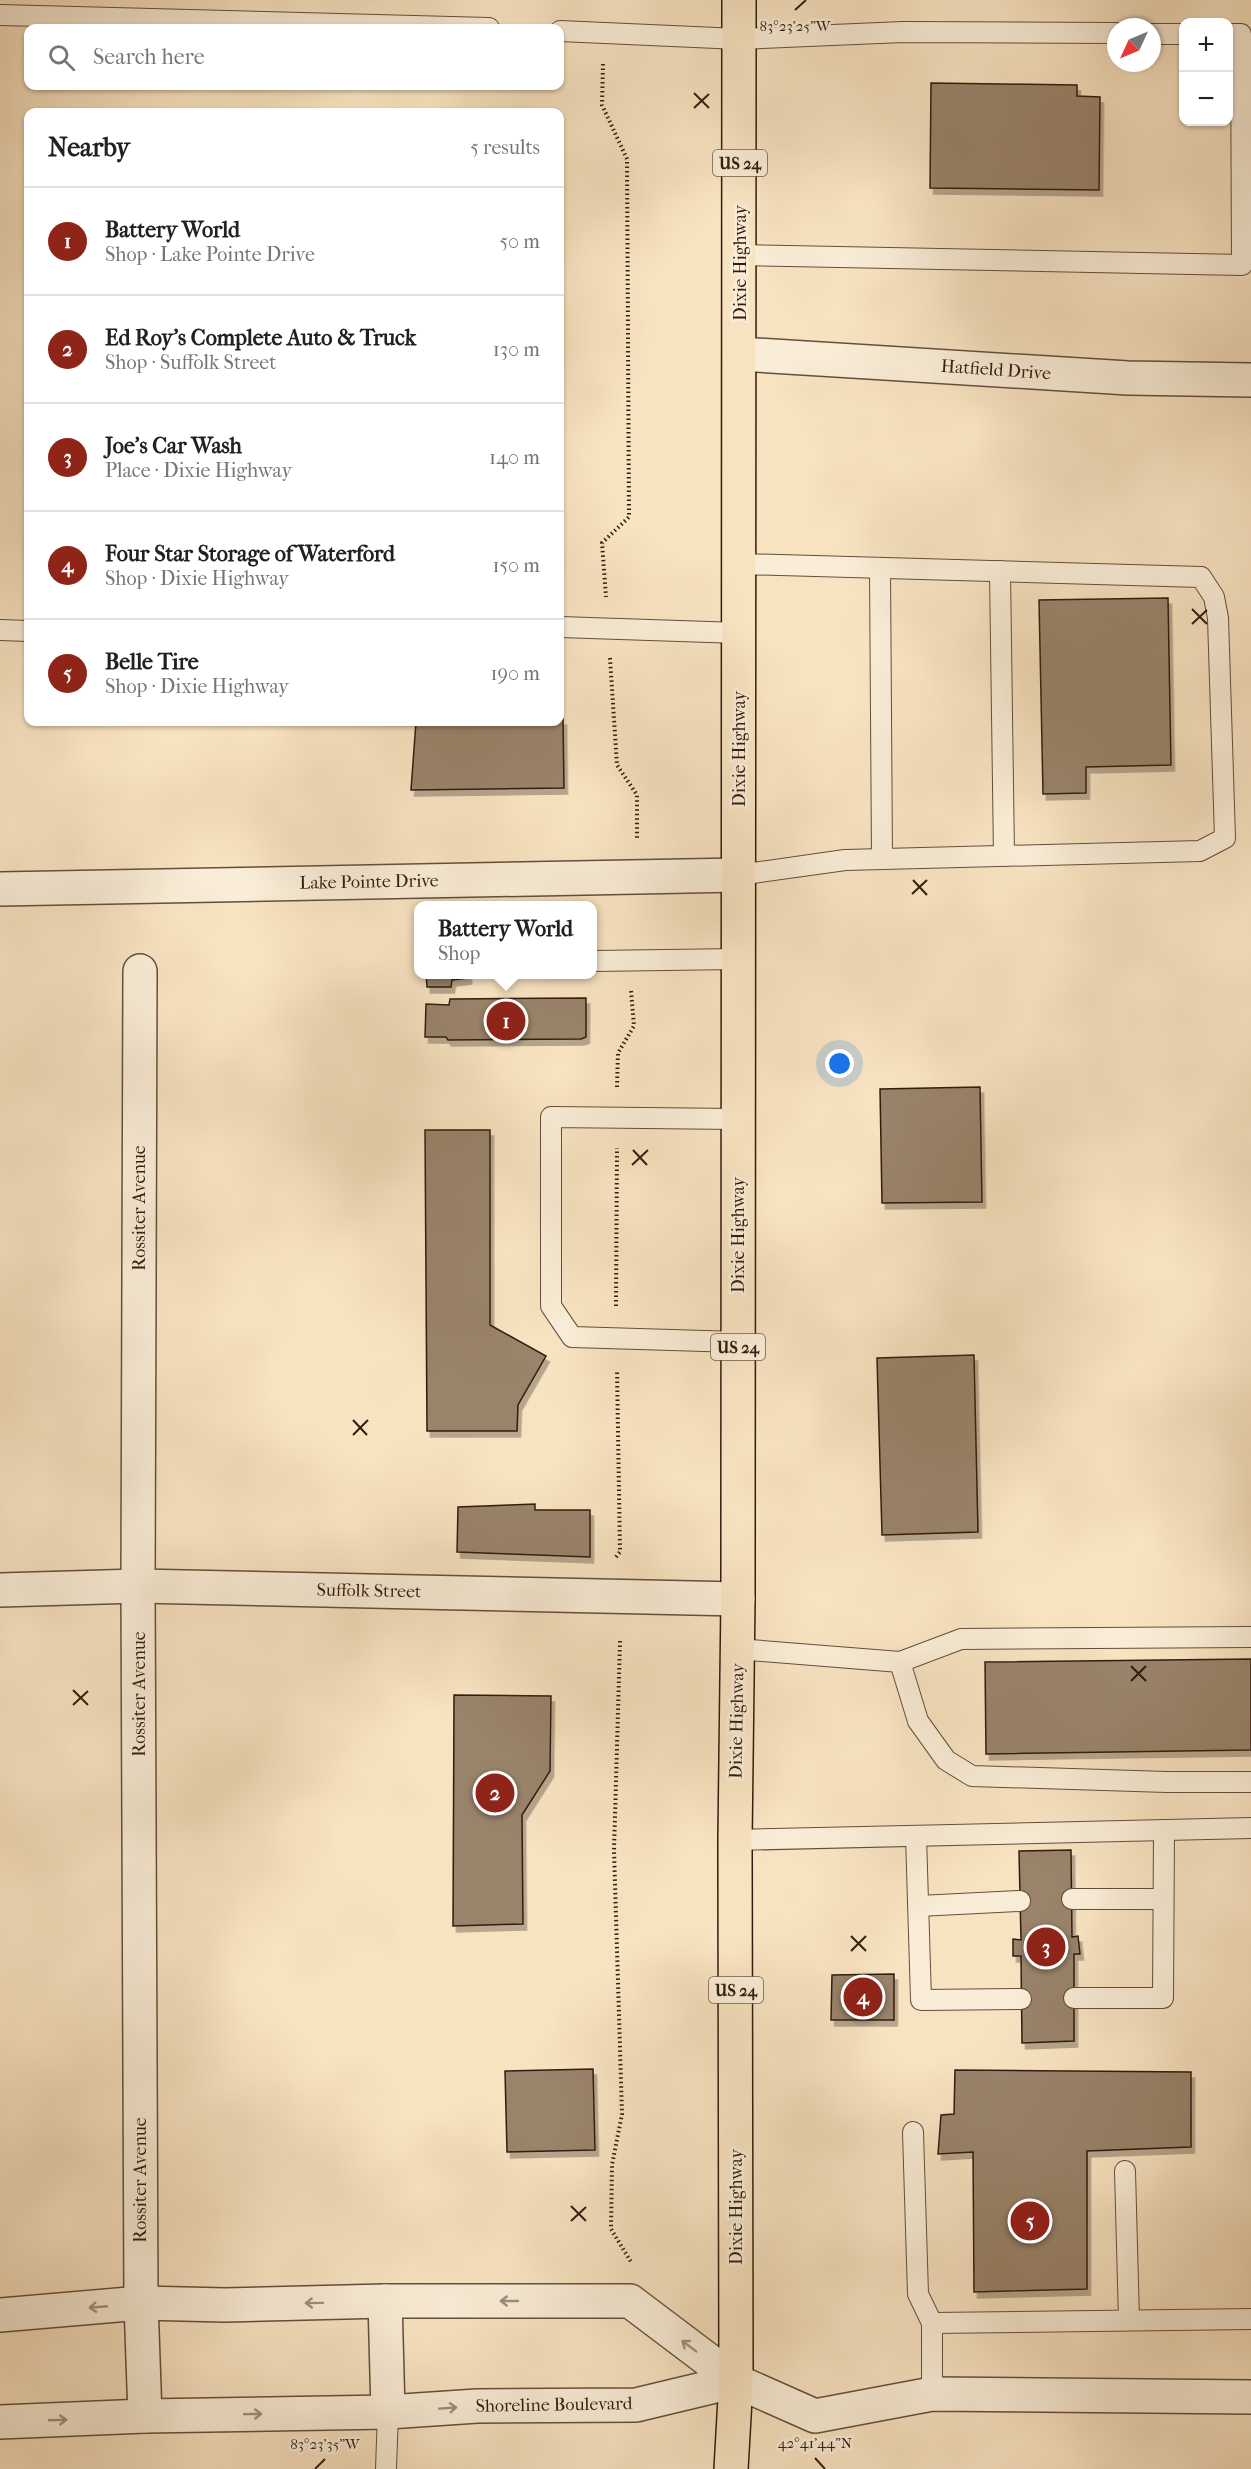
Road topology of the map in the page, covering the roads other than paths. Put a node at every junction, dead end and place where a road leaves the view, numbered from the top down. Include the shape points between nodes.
1 (740, 0) edge
2 (0, 15) edge
3 (339, 24) edge
4 (564, 32) edge
5 (1107, 33) edge
6 (1161, 33) edge
7 (1179, 34) edge
8 (1233, 34) edge
9 (739, 39) junction
10 (740, 255) junction
11 (740, 354) junction
12 (1251, 380) edge
13 (740, 564) junction
14 (880, 568) junction
15 (1000, 571) junction
16 (564, 627) edge
17 (0, 630) edge
18 (24, 631) edge
19 (739, 633) junction
20 (1004, 856) junction
21 (882, 858) junction
22 (739, 875) junction
23 (0, 889) edge
24 (738, 959) junction
25 (597, 961) edge
26 (140, 971) dead end
27 (737, 1119) junction
28 (738, 1342) junction
29 (138, 1586) junction
30 (0, 1590) edge
31 (738, 1599) junction
32 (1251, 1636) edge
33 (737, 1649) junction
34 (900, 1662) junction
35 (1251, 1782) edge
36 (1251, 1828) edge
37 (1164, 1831) junction
38 (916, 1836) junction
39 (735, 1840) junction
40 (1071, 1899) dead end
41 (1164, 1899) junction
42 (1020, 1901) dead end
43 (919, 1906) junction
44 (1074, 1998) dead end
45 (1021, 1999) dead end
46 (912, 2132) dead end
47 (1125, 2171) dead end
48 (385, 2301) junction
49 (141, 2303) junction
50 (0, 2315) edge
51 (1251, 2319) edge
52 (1129, 2320) junction
53 (932, 2323) junction
54 (736, 2381) junction
55 (932, 2394) junction
56 (1251, 2397) edge
57 (388, 2412) junction
58 (145, 2416) junction
59 (0, 2422) edge
60 (386, 2469) edge
61 (731, 2469) edge

1 - 9 main road, Dixie Highway / US 24
2 - 3 lane
4 - 9 lane
5 - 9 lane via 903,32
6 - 7 lane
8 - 10 lane via 1241,34 1242,265
9 - 10 main road, Dixie Highway / US 24
10 - 11 main road, Dixie Highway / US 24
11 - 12 street, Hatfield Drive via 1128,378
11 - 13 main road, Dixie Highway / US 24
13 - 14 lane
13 - 19 main road, Dixie Highway / US 24
14 - 15 lane
14 - 21 lane
15 - 20 lane
15 - 20 lane via 1201,577 1214,597 1218,618 1225,838 1200,851
16 - 19 lane
17 - 18 lane
19 - 22 main road, Dixie Highway / US 24
20 - 21 lane
21 - 22 lane
22 - 23 street, Lake Pointe Drive
22 - 24 main road, Dixie Highway / US 24
24 - 25 lane
24 - 27 main road, Dixie Highway / US 24
26 - 29 street, Rossiter Avenue
27 - 28 main road, Dixie Highway / US 24
27 - 28 lane via 551,1117 551,1306 572,1337
28 - 31 main road, Dixie Highway / US 24
29 - 30 street, Suffolk Street
29 - 31 street, Suffolk Street
29 - 49 street, Rossiter Avenue
31 - 33 main road, Dixie Highway / US 24
32 - 34 lane via 961,1639
33 - 34 lane
33 - 39 main road, Dixie Highway / US 24
34 - 35 lane via 918,1721 946,1760 972,1776
36 - 37 lane
37 - 38 lane
37 - 41 lane
38 - 39 lane
38 - 43 lane
39 - 54 main road, Dixie Highway / US 24
40 - 41 lane
41 - 44 lane via 1163,1998
42 - 43 lane
43 - 45 lane via 921,2000
46 - 53 lane via 918,2294
47 - 52 lane
48 -> 49 street
54 -> 48 street via 630,2301
48 - 57 street
49 -> 50 street
49 - 58 street, Rossiter Avenue
51 - 52 lane
52 - 53 lane
53 - 55 lane
54 - 55 street via 815,2416
57 -> 54 street, Shoreline Boulevard via 477,2406 636,2405
54 - 61 main road, Dixie Highway / US 24
55 - 56 street
58 -> 57 street, Shoreline Boulevard
57 - 60 lane
59 -> 58 street, Shoreline Boulevard

